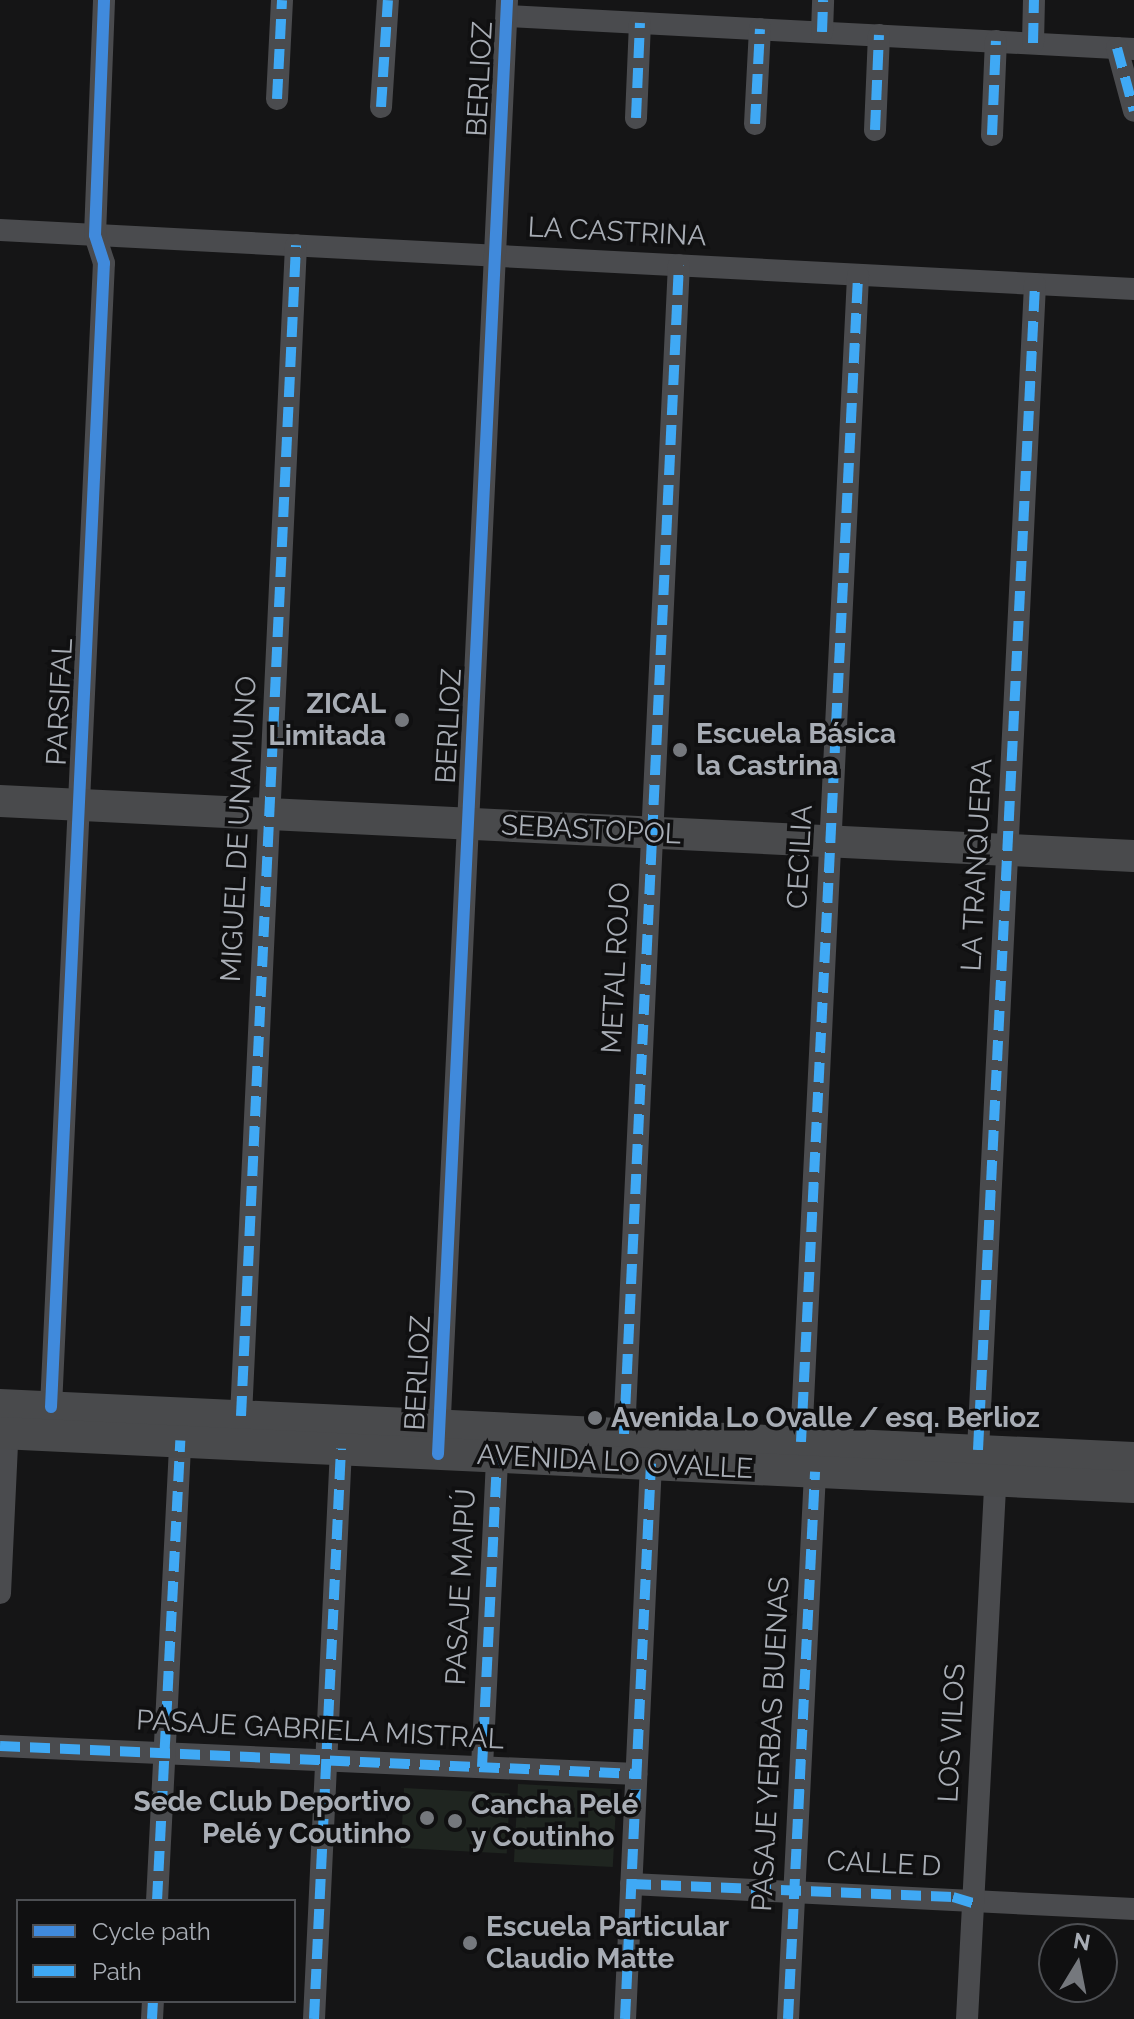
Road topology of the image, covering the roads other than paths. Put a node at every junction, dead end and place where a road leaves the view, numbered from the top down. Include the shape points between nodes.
1 (104, 0) edge
2 (282, 0) edge
3 (388, 0) edge
4 (823, 0) edge
5 (1034, 0) edge
6 (507, 8) edge
7 (640, 23) junction
8 (760, 29) junction
9 (822, 32) junction
10 (879, 35) junction
11 (996, 41) junction
12 (1033, 43) junction
13 (1126, 48) edge
14 (277, 99) dead end
15 (381, 107) dead end
16 (1134, 111) edge
17 (636, 118) dead end
18 (755, 124) dead end
19 (875, 130) dead end
20 (992, 135) dead end
21 (0, 230) edge
22 (95, 235) junction
23 (296, 245) junction
24 (496, 256) junction
25 (679, 265) junction
26 (858, 275) junction
27 (1035, 284) junction
28 (1134, 289) edge
29 (0, 801) edge
30 (79, 804) junction
31 (269, 814) junction
32 (469, 824) junction
33 (653, 833) junction
34 (831, 841) junction
35 (1008, 850) junction
36 (1134, 856) edge
37 (51, 1407) junction
38 (241, 1416) junction
39 (4, 1419) edge
40 (624, 1434) junction
41 (439, 1439) junction
42 (180, 1441) junction
43 (801, 1442) junction
44 (341, 1449) junction
45 (497, 1457) junction
46 (1134, 1458) edge
47 (990, 1461) junction
48 (651, 1464) junction
49 (815, 1472) junction
50 (1134, 1487) edge
51 (0, 1593) edge
52 (0, 1746) edge
53 (165, 1753) junction
54 (327, 1760) junction
55 (482, 1767) junction
56 (636, 1774) junction
57 (631, 1884) junction
58 (794, 1890) junction
59 (157, 1899) edge
60 (973, 1903) junction
61 (1134, 1909) edge
62 (314, 2019) edge
63 (625, 2019) edge
64 (788, 2019) edge
65 (967, 2019) edge

1 - 22 street, PARSIFAL
2 - 14 street
3 - 15 street
4 - 9 street
5 - 12 street
6 - 7 street
6 - 24 street, BERLIOZ
7 - 8 street
7 - 17 street
8 - 9 street
8 - 18 street
9 - 10 street
10 - 11 street
10 - 19 street
11 - 12 street
11 - 20 street
12 - 13 street
13 - 16 street
21 - 22 street, LA CASTRINA
22 - 23 street, LA CASTRINA
22 - 30 street, PARSIFAL via 104,263
23 - 24 street, LA CASTRINA
23 - 31 street, MIGUEL DE UNAMUNO
24 - 25 street, LA CASTRINA
24 - 32 street, BERLIOZ
25 - 26 street, LA CASTRINA
25 - 33 street, METAL ROJO
26 - 27 street, LA CASTRINA
26 - 34 street, CECILIA
27 - 28 street, LA CASTRINA
27 - 35 street, LA TRANQUERA
29 - 30 main road, SEBASTOPOL
30 - 31 main road, SEBASTOPOL
30 - 37 street, PARSIFAL
31 - 32 main road, SEBASTOPOL
31 - 38 street, MIGUEL DE UNAMUNO
32 - 33 main road, SEBASTOPOL
32 - 41 street, BERLIOZ
33 - 34 main road, SEBASTOPOL
33 - 40 street, METAL ROJO
34 - 35 main road, SEBASTOPOL
34 - 43 street, CECILIA
35 - 36 main road, SEBASTOPOL
35 - 47 street, LA TRANQUERA
37 - 38 main road, AVENIDA LO OVALLE
37 - 39 main road, AVENIDA LO OVALLE
38 - 41 main road, AVENIDA LO OVALLE
39 - 42 main road, AVENIDA LO OVALLE
39 - 51 street
40 - 41 main road, AVENIDA LO OVALLE
40 - 43 main road, AVENIDA LO OVALLE
41 - 44 main road, AVENIDA LO OVALLE
41 - 45 main road, AVENIDA LO OVALLE
42 - 44 main road, AVENIDA LO OVALLE
42 - 53 street
43 - 47 main road, AVENIDA LO OVALLE
44 - 54 street
45 - 48 main road, AVENIDA LO OVALLE
45 - 55 street, PASAJE MAIPÚ
46 - 47 main road, AVENIDA LO OVALLE
47 - 49 main road, AVENIDA LO OVALLE
47 - 50 main road, AVENIDA LO OVALLE
47 - 60 street, LOS VILOS
48 - 49 main road, AVENIDA LO OVALLE
48 - 56 street
49 - 58 street, PASAJE YERBAS BUENAS
52 - 53 street, PASAJE GABRIELA MISTRAL
53 - 54 street, PASAJE GABRIELA MISTRAL
53 - 59 street
54 - 55 street, PASAJE GABRIELA MISTRAL
54 - 62 street
55 - 56 street, PASAJE GABRIELA MISTRAL
56 - 57 street
57 - 58 street, CALLE D
57 - 63 street
58 - 60 street, CALLE D via 953,1897
58 - 64 street, PASAJE YERBAS BUENAS
60 - 61 street, CALLE D
60 - 65 street, LOS VILOS

